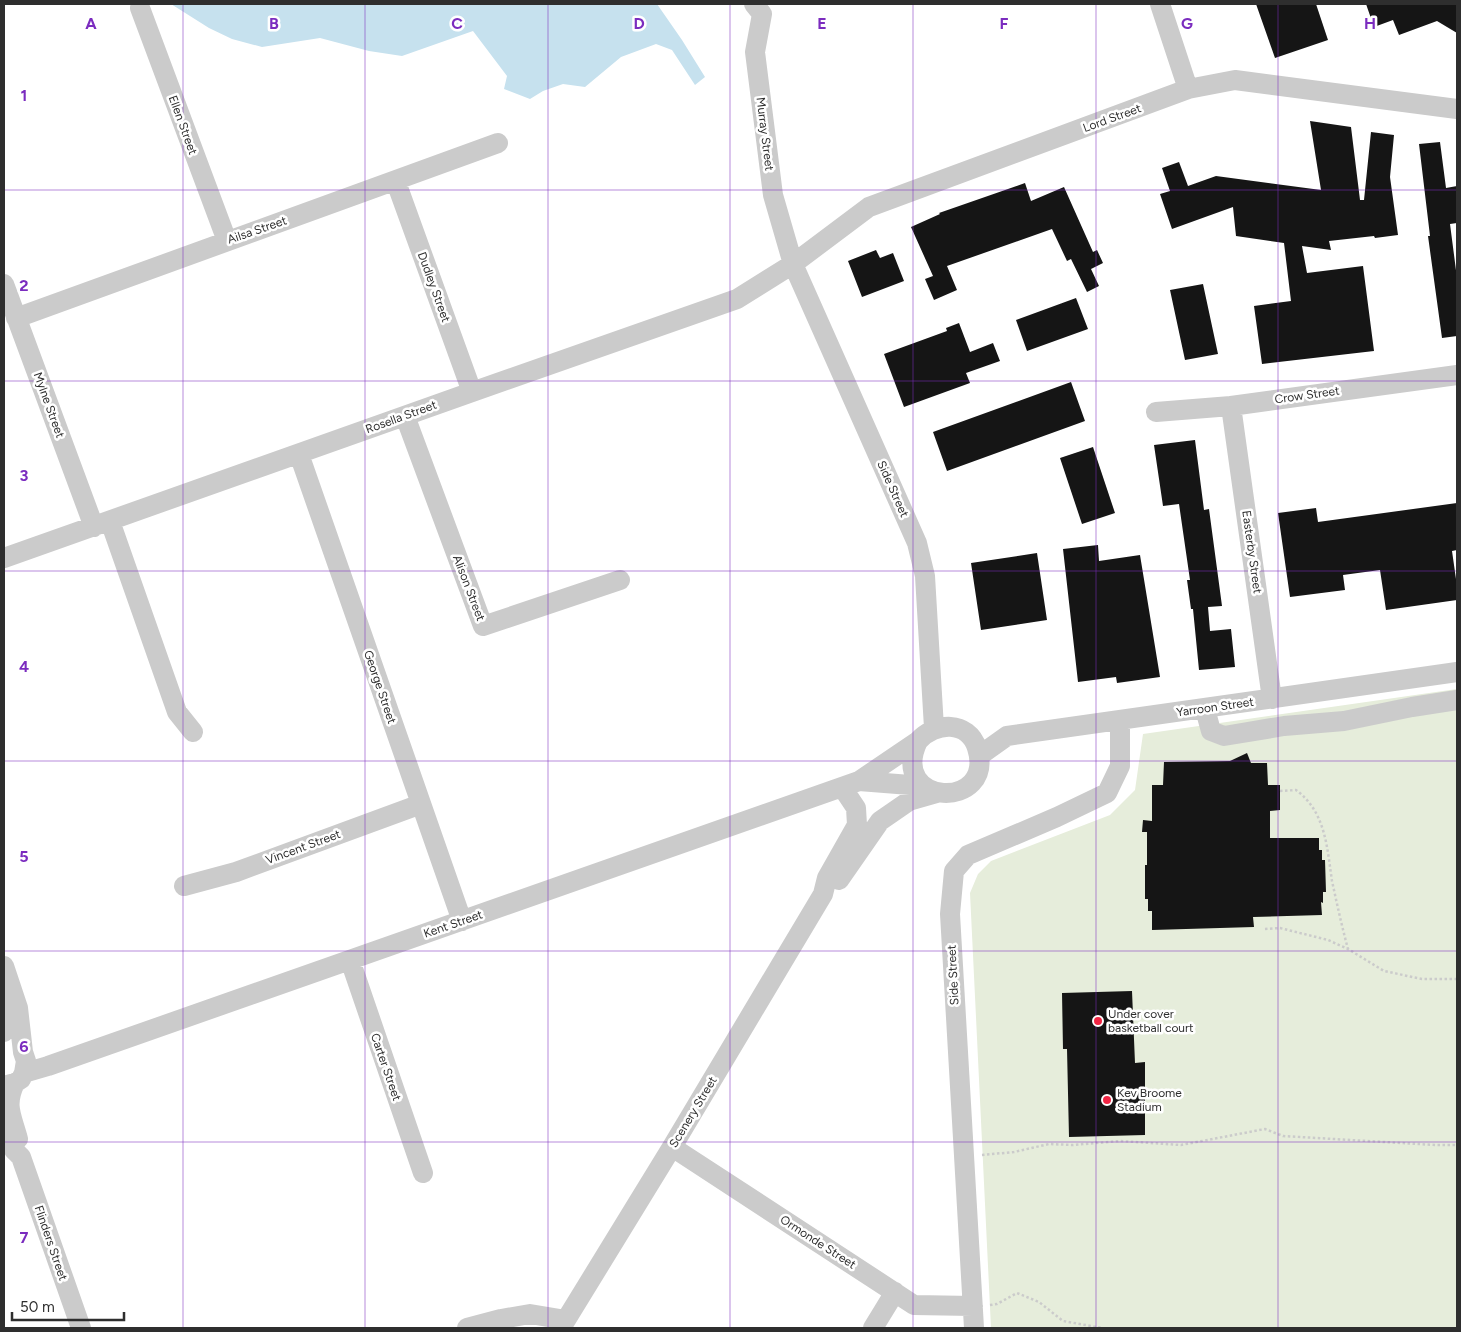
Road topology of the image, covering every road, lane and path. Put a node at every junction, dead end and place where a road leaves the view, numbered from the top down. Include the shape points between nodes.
1 (1160, 4) edge
2 (763, 7) edge
3 (140, 8) dead end
4 (1188, 90) junction
5 (1457, 109) edge
6 (498, 144) dead end
7 (396, 182) junction
8 (227, 241) junction
9 (793, 264) junction
10 (4, 284) edge
11 (16, 318) junction
12 (1457, 375) edge
13 (472, 392) junction
14 (1232, 406) junction
15 (1156, 412) dead end
16 (405, 416) junction
17 (298, 454) junction
18 (102, 524) junction
19 (4, 558) edge
20 (620, 580) dead end
21 (1457, 672) edge
22 (1272, 699) junction
23 (1457, 700) edge
24 (1205, 709) junction
25 (1120, 721) junction
26 (934, 728) junction
27 (192, 732) dead end
28 (918, 741) junction
29 (979, 756) junction
30 (850, 784) junction
31 (930, 789) junction
32 (1280, 791) dead end
33 (421, 804) junction
34 (184, 886) dead end
35 (824, 894) junction
36 (462, 921) junction
37 (1265, 928) dead end
38 (1348, 949) junction
39 (350, 960) junction
40 (4, 968) edge
41 (1457, 979) edge
42 (4, 1032) edge
43 (4, 1041) edge
44 (18, 1070) edge
45 (4, 1125) edge
46 (1457, 1145) edge
47 (672, 1147) junction
48 (982, 1155) dead end
49 (21, 1157) junction
50 (423, 1174) dead end
51 (895, 1292) junction
52 (973, 1306) junction
53 (563, 1324) edge
54 (81, 1328) edge
55 (467, 1328) edge
56 (873, 1328) edge
57 (974, 1328) edge
58 (1102, 1328) edge

1 - 4 street
2 - 9 street, Murray Street via 755,52 773,195
3 - 8 street, Ellen Street
4 - 5 street, Lord Street via 1235,80
4 - 9 street, Lord Street via 869,207
6 - 7 street, Ailsa Street
7 - 8 street, Ailsa Street
7 - 13 street, Dudley Street
8 - 11 street, Ailsa Street
9 - 13 street, Rosella Street via 737,299
9 - 26 street, Side Street via 917,543 925,576
10 - 11 street, Mylne Street
11 - 18 street, Mylne Street
12 - 14 street, Crow Street
13 - 16 street, Rosella Street
14 - 15 street, Crow Street
14 - 22 street, Easterby Street
16 - 17 street, Rosella Street
16 - 20 street, Alison Street via 483,626
17 - 18 street, Rosella Street
17 - 33 street, George Street
18 - 19 street, Rosella Street
18 - 27 street, Mylne Street via 177,712
21 - 22 street, Yarroon Street
22 - 24 street, Yarroon Street
23 - 24 street via 1344,721 1224,736 1211,731
24 - 25 street, Yarroon Street
25 - 29 street, Yarroon Street via 1007,736
25 - 52 street, Side Street via 1120,766 1108,793 968,855 954,872 950,914
26 - 28 street
26 - 29 street via 958,728 976,744
28 - 30 street, Kent Street
28 - 31 street via 912,752 915,776
29 - 31 street via 979,769 963,790 950,794
30 - 31 street, Kent Street
30 - 35 street, Scenery Street via 857,825 827,878
30 - 36 street, Kent Street
31 - 35 street, Scenery Street via 880,821 835,885
32 - 38 path via 1296,790 1304,796 1324,829
33 - 34 street, Vincent Street via 236,872
33 - 36 street, George Street
35 - 47 street, Scenery Street
36 - 39 street, Kent Street
37 - 38 path via 1280,928 1328,940
38 - 41 path via 1384,970 1422,979
39 - 44 street, Kent Street via 48,1066
39 - 50 street, Carter Street
40 - 42 street, Flinders Street via 7,1016
40 - 44 street, Flinders Street via 18,1008
43 - 44 street via 13,1043
44 - 49 street, Flinders Street via 9,1106
45 - 49 street, Flinders Street via 14,1150
46 - 48 path via 1283,1136 1265,1129 1181,1145 1120,1141 1049,1144
47 - 51 street, Ormonde Street
47 - 53 street, Scenery Street
49 - 54 street, Flinders Street
51 - 52 street, Ormonde Street via 914,1305
51 - 56 street
52 - 57 street, Side Street
52 - 58 path via 997,1304 1017,1293 1039,1302 1063,1321
53 - 55 street via 530,1314

